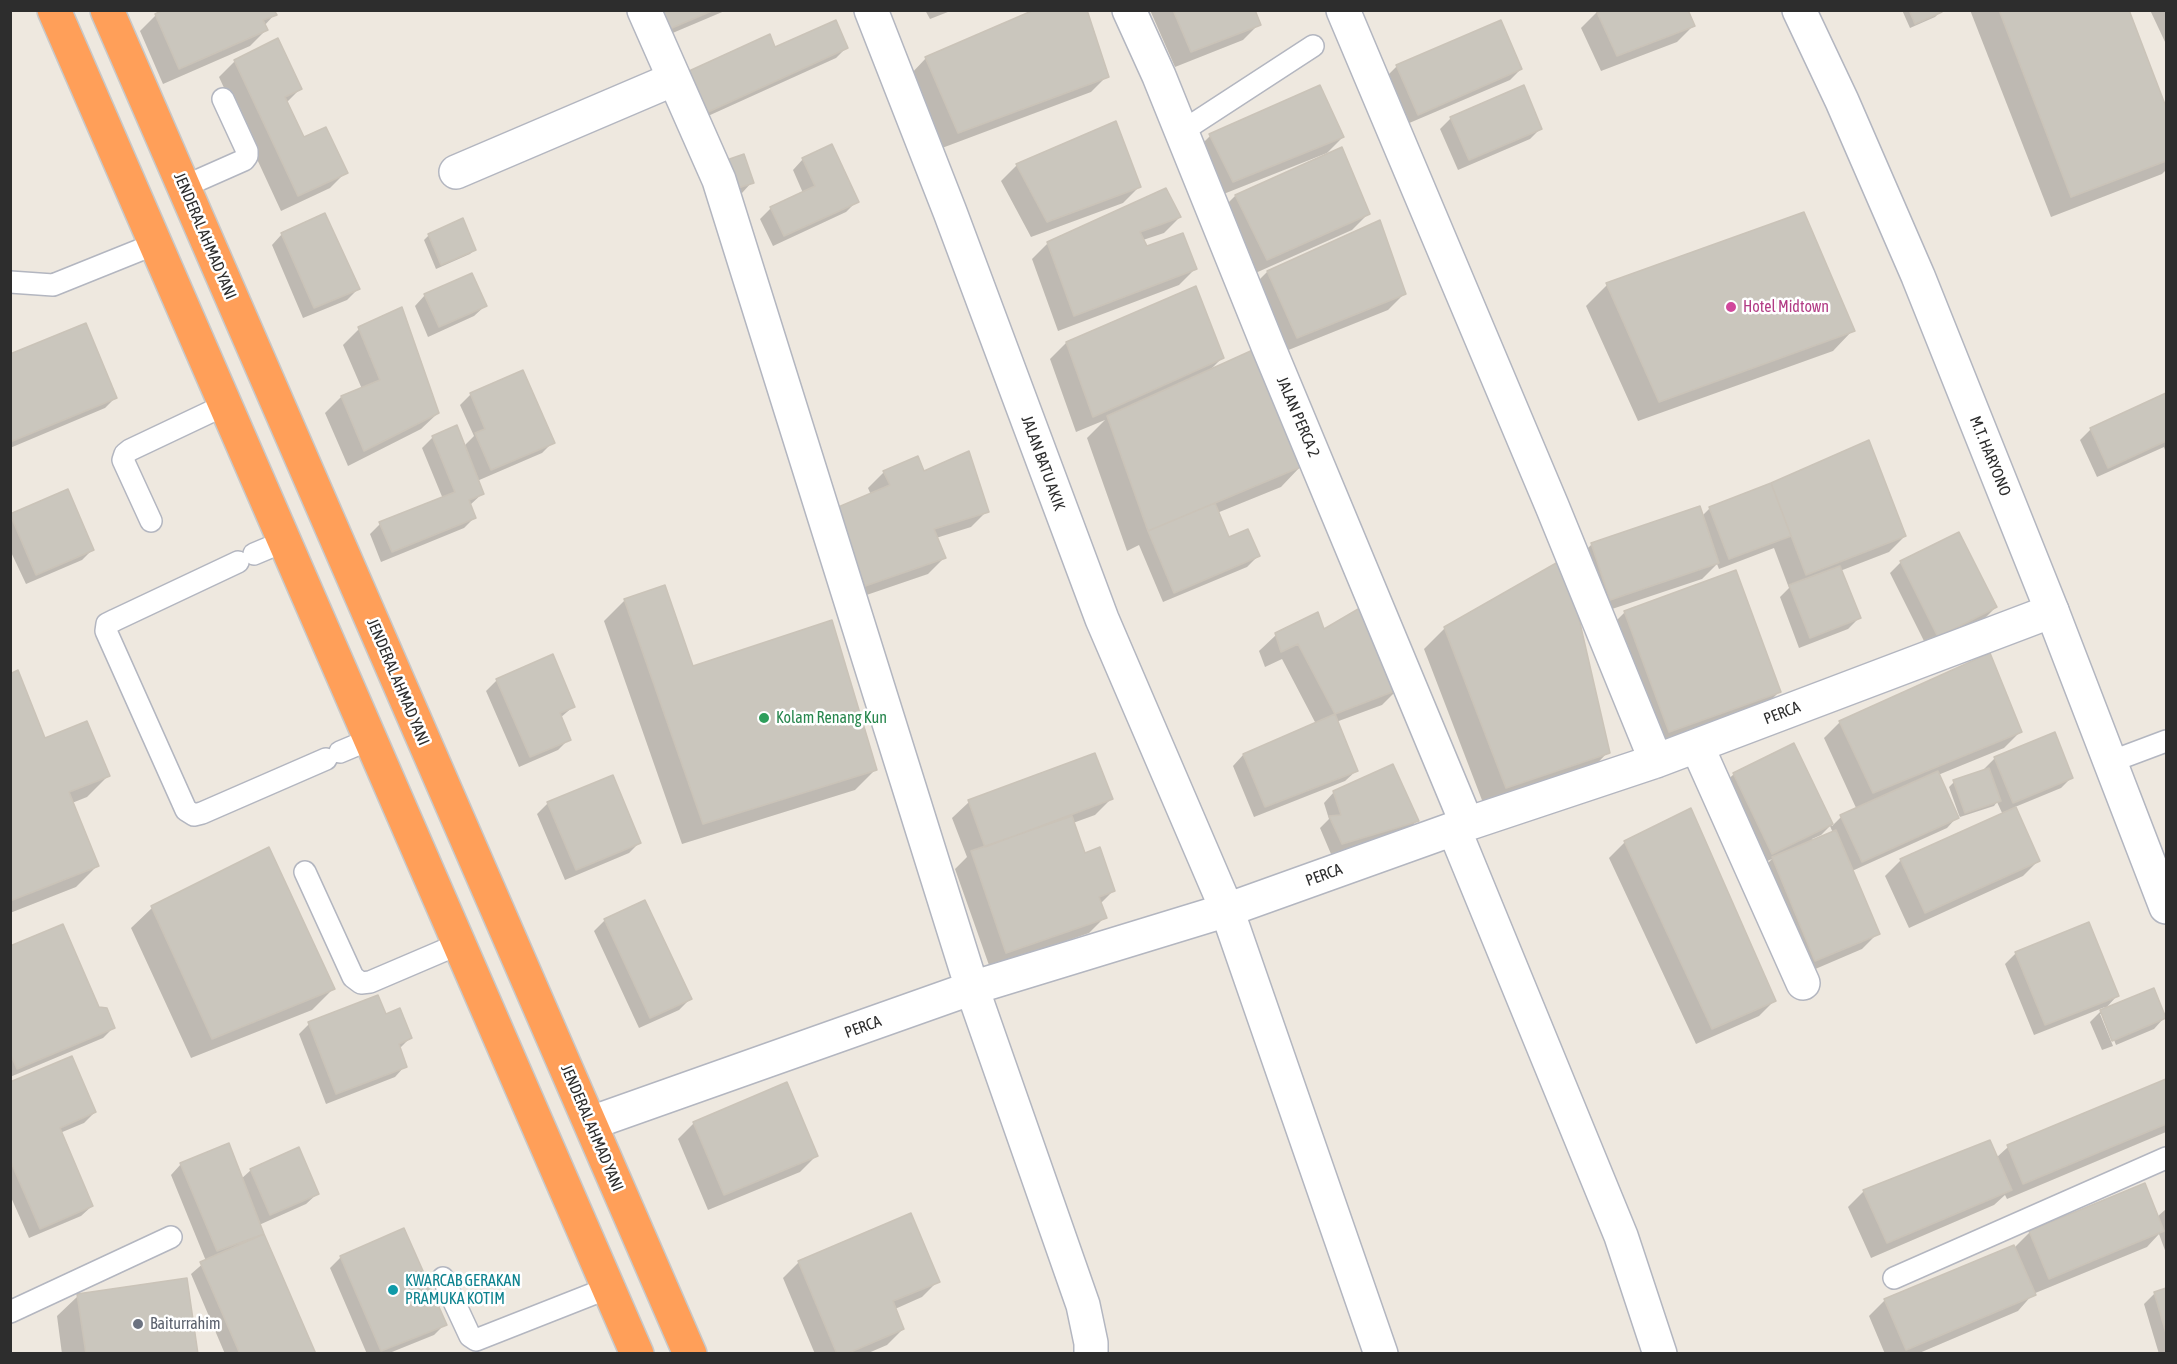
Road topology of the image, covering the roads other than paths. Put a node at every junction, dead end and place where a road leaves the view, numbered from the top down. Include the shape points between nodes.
1 (54, 10) edge
2 (107, 10) edge
3 (644, 10) edge
4 (872, 10) edge
5 (1129, 10) edge
6 (1343, 10) edge
7 (1798, 10) edge
8 (1313, 46) dead end
9 (674, 79) junction
10 (223, 99) dead end
11 (1181, 132) junction
12 (456, 172) dead end
13 (183, 187) junction
14 (155, 244) junction
15 (10, 282) edge
16 (225, 405) junction
17 (151, 521) dead end
18 (285, 542) junction
19 (2052, 611) junction
20 (410, 708) junction
21 (369, 734) junction
22 (2166, 741) edge
23 (1697, 746) junction
24 (1656, 762) junction
25 (2110, 762) junction
26 (1461, 827) junction
27 (305, 872) dead end
28 (2166, 907) edge
29 (1227, 910) junction
30 (459, 944) junction
31 (1803, 983) dead end
32 (972, 988) junction
33 (591, 1123) junction
34 (2166, 1158) edge
35 (171, 1237) dead end
36 (443, 1278) dead end
37 (1894, 1278) dead end
38 (608, 1288) junction
39 (10, 1312) edge
40 (637, 1353) edge
41 (690, 1353) edge
42 (1091, 1353) edge
43 (1381, 1353) edge
44 (1660, 1353) edge

1 - 14 highway
2 - 13 highway, JENDERAL AHMAD YANI
3 - 9 street
4 - 29 street, JALAN BATU AKIK via 1099,610
5 - 11 street, JALAN PERCA 2
6 - 24 street
7 - 19 street, M.T. HARYONO via 1880,185
8 - 11 lane
9 - 12 street
9 - 32 street via 719,180
10 - 13 lane via 247,156
11 - 26 street, JALAN PERCA 2
13 - 20 highway, JENDERAL AHMAD YANI
14 - 15 lane via 53,285
14 - 16 highway
16 - 17 lane via 125,454 123,460
16 - 18 highway
18 - 21 highway
18 - 21 lane via 107,624 110,641 186,810 194,815 333,756
19 - 23 street, PERCA
19 - 25 street, M.T. HARYONO
20 - 21 highway
20 - 33 highway, JENDERAL AHMAD YANI
21 - 30 highway
22 - 25 lane
23 - 24 street, PERCA
23 - 31 street
24 - 26 street, PERCA
25 - 28 street, M.T. HARYONO
26 - 29 street, PERCA
26 - 44 street, JALAN PERCA 2 via 1621,1236
27 - 30 lane via 353,977 361,983
29 - 32 street, PERCA
29 - 43 street, JALAN BATU AKIK
30 - 38 highway
32 - 33 street, PERCA
32 - 42 street via 1083,1305
33 - 41 highway, JENDERAL AHMAD YANI
34 - 37 lane
35 - 39 lane
36 - 38 lane via 470,1336 476,1340
38 - 40 highway

